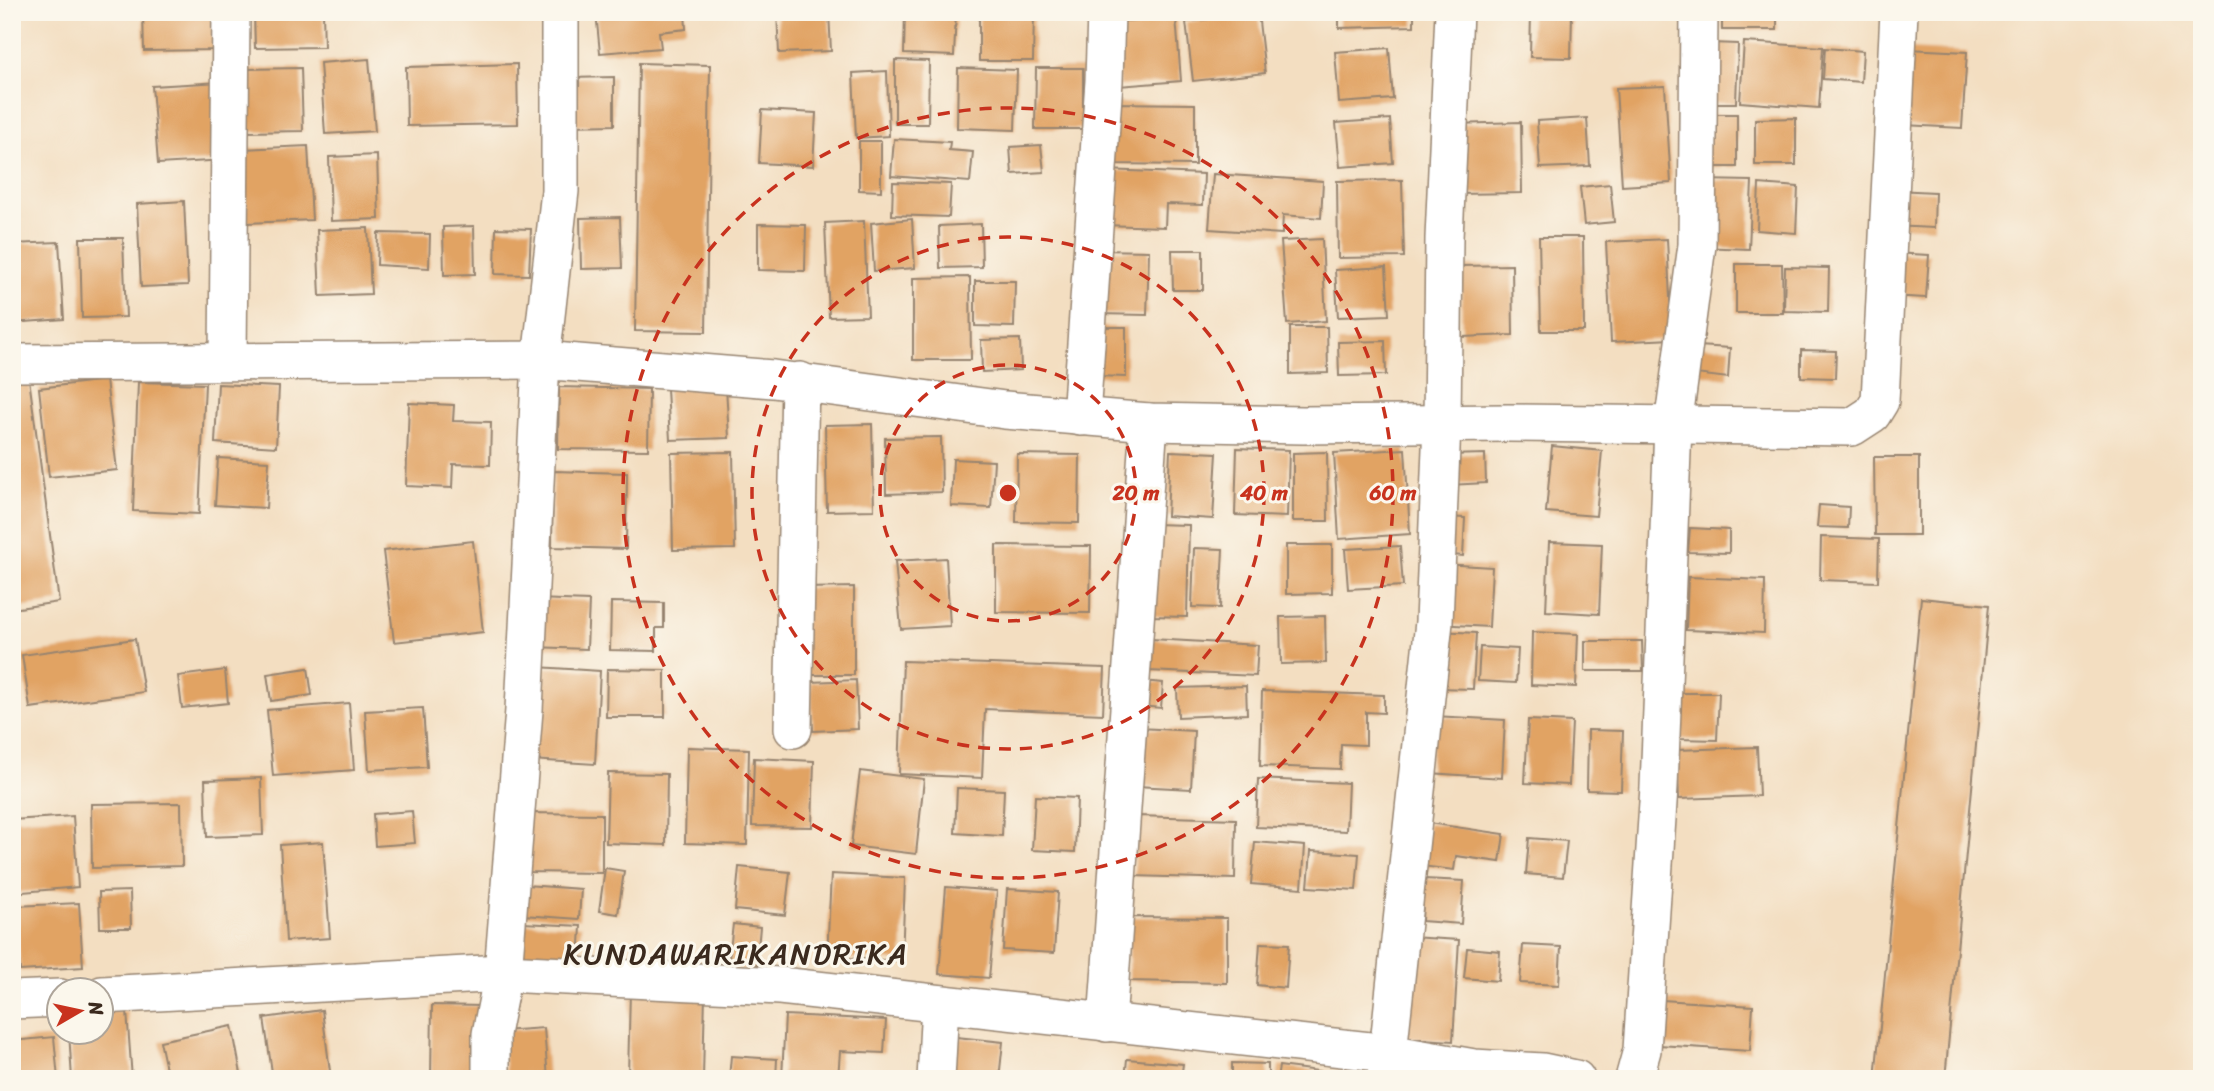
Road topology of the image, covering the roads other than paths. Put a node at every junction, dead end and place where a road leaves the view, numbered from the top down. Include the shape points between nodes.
1 (231, 12) edge
2 (560, 12) edge
3 (1106, 12) edge
4 (1454, 12) edge
5 (1699, 12) edge
6 (1899, 12) edge
7 (228, 360) junction
8 (541, 360) junction
9 (12, 363) edge
10 (800, 381) junction
11 (1081, 417) junction
12 (1149, 422) junction
13 (1443, 424) junction
14 (1673, 426) junction
15 (793, 729) dead end
16 (503, 973) junction
17 (116, 994) edge
18 (46, 999) edge
19 (12, 1000) edge
20 (940, 1004) junction
21 (1107, 1023) junction
22 (1387, 1066) edge
23 (491, 1079) edge
24 (936, 1079) edge
25 (1576, 1079) edge
26 (1634, 1079) edge

1 - 7 street
2 - 8 street via 560,191
3 - 11 street
4 - 13 street via 1444,238
5 - 14 street via 1697,245
6 - 14 street via 1880,401 1872,414 1852,427
7 - 8 street
7 - 9 street
8 - 10 street
8 - 16 street via 524,710
10 - 11 street
10 - 15 street
11 - 12 street
12 - 13 street
12 - 21 street
13 - 14 street
13 - 22 street via 1434,622
14 - 26 street via 1659,788 1642,1050
16 - 17 street
16 - 20 street via 780,986
16 - 23 street via 492,1034
18 - 19 street
20 - 21 street
20 - 24 street
21 - 22 street
22 - 25 street via 1543,1072

